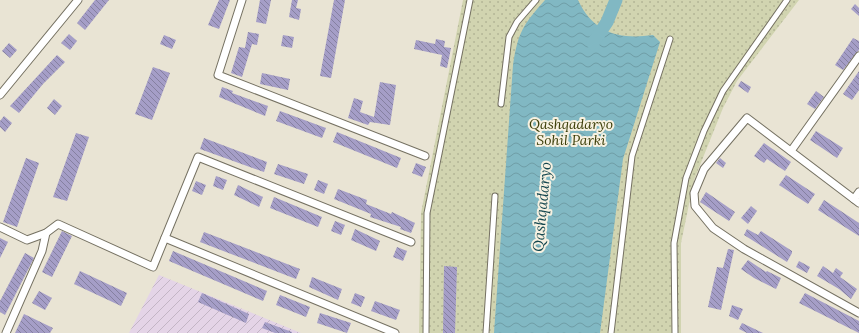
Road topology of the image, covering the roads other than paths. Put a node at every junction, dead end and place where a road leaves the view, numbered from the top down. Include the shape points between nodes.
1 (78, 0) edge
2 (242, 0) edge
3 (470, 0) edge
4 (536, 0) edge
5 (787, 0) edge
6 (670, 39) dead end
7 (859, 56) edge
8 (1, 91) edge
9 (501, 104) dead end
10 (791, 151) junction
11 (425, 156) dead end
12 (859, 192) edge
13 (495, 196) dead end
14 (857, 201) edge
15 (0, 227) edge
16 (46, 233) junction
17 (165, 238) junction
18 (411, 242) dead end
19 (859, 313) edge
20 (6, 333) edge
21 (395, 333) edge
22 (426, 333) edge
23 (486, 333) edge
24 (611, 333) edge
25 (675, 333) edge

1 - 8 street
2 - 11 street via 218,74
3 - 22 street via 427,213
4 - 9 street via 509,36
5 - 25 street via 723,91 704,130 686,178 674,243
6 - 24 street via 632,156
7 - 10 street
10 - 14 street
10 - 19 street via 747,118 704,169 694,193 695,206 713,228 744,249
12 - 14 street
13 - 23 street
15 - 16 street via 27,240
16 - 17 street via 58,224 153,267
16 - 20 street via 42,251
17 - 18 street via 198,156
17 - 21 street

